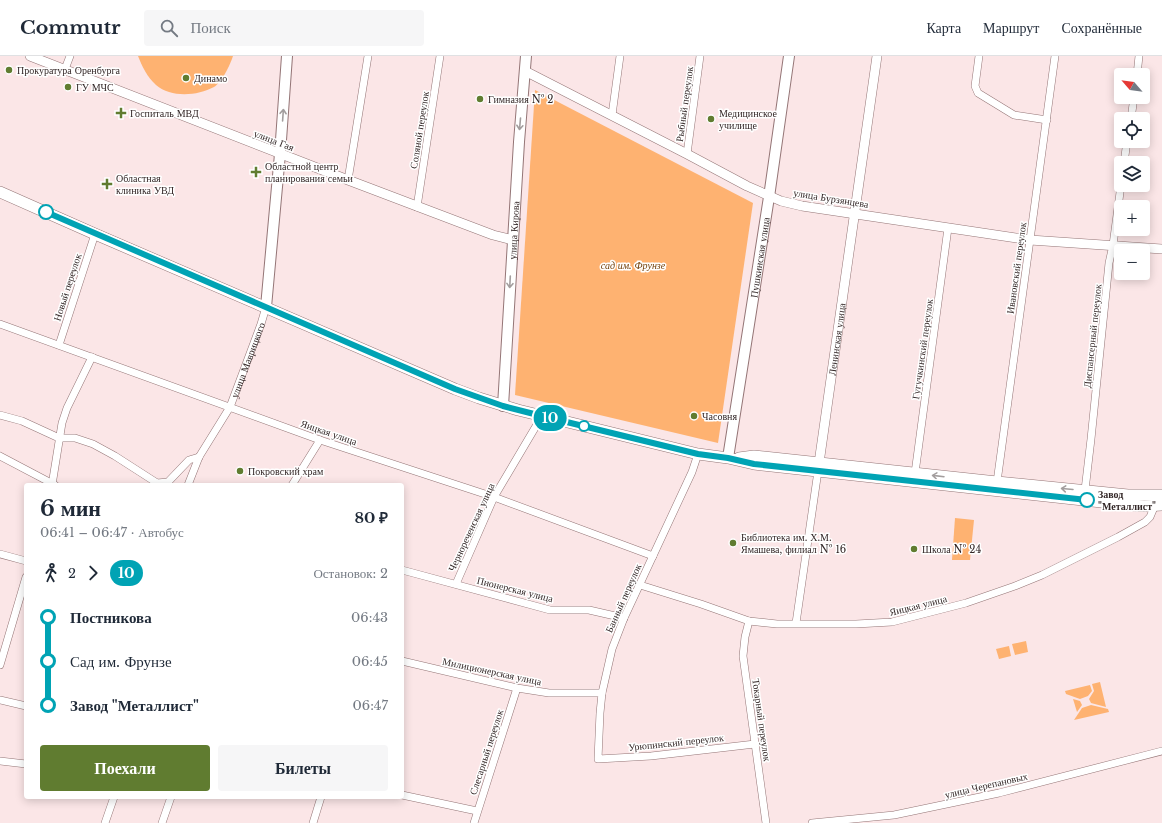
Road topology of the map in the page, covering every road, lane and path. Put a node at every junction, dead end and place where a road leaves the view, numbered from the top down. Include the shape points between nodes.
1 (30, 56) edge
2 (70, 56) edge
3 (287, 56) edge
4 (368, 56) edge
5 (440, 56) edge
6 (526, 56) edge
7 (620, 56) edge
8 (700, 56) edge
9 (789, 56) edge
10 (877, 56) edge
11 (979, 56) edge
12 (1055, 56) edge
13 (1139, 56) edge
14 (1138, 68) edge
15 (65, 69) junction
16 (525, 71) junction
17 (612, 115) junction
18 (1047, 120) junction
19 (280, 154) junction
20 (687, 154) junction
21 (348, 180) junction
22 (0, 192) edge
23 (1120, 192) edge
24 (769, 197) junction
25 (417, 207) junction
26 (855, 213) junction
27 (948, 228) junction
28 (95, 234) junction
29 (512, 240) junction
30 (1030, 240) junction
31 (1113, 245) junction
32 (1162, 248) edge
33 (266, 307) junction
34 (0, 324) edge
35 (59, 345) junction
36 (92, 358) junction
37 (230, 406) junction
38 (503, 406) junction
39 (0, 415) edge
40 (542, 416) junction
41 (59, 438) junction
42 (320, 440) junction
43 (698, 454) junction
44 (0, 456) edge
45 (199, 457) junction
46 (728, 458) junction
47 (818, 467) junction
48 (915, 473) junction
49 (997, 482) junction
50 (51, 483) edge
51 (53, 483) edge
52 (189, 483) edge
53 (293, 483) edge
54 (1085, 490) junction
55 (1162, 495) edge
56 (494, 497) junction
57 (1158, 505) edge
58 (0, 554) edge
59 (653, 556) junction
60 (24, 560) edge
61 (404, 571) edge
62 (24, 584) edge
63 (456, 584) junction
64 (640, 585) junction
65 (624, 618) junction
66 (750, 621) junction
67 (796, 623) junction
68 (404, 661) edge
69 (0, 665) edge
70 (517, 688) junction
71 (602, 693) junction
72 (0, 700) edge
73 (24, 706) edge
74 (755, 744) junction
75 (1162, 751) edge
76 (598, 759) joint
77 (0, 761) edge
78 (24, 764) edge
79 (404, 795) edge
80 (113, 799) edge
81 (169, 799) edge
82 (320, 799) edge
83 (477, 811) junction
84 (105, 823) edge
85 (162, 823) edge
86 (313, 823) edge
87 (474, 823) edge
88 (766, 823) edge
89 (812, 823) edge

1 - 15 street, улица Гая
2 - 15 street
19 -> 3 main road, улица Маврицкого
4 - 21 street
5 - 25 street, Соляной переулок
6 - 16 main road, улица Кирова
7 - 17 street
8 - 20 street, Рыбный переулок
9 - 24 main road, Пушкинская улица
10 - 26 street, Ленинская улица
11 - 18 street via 975,86 978,92 1014,115
12 - 18 street, Ивановский переулок
13 - 14 street
15 - 19 street, улица Гая
16 - 17 street, улица Бурзянцева
16 -> 29 main road, улица Кирова
17 - 20 street, улица Бурзянцева
18 - 30 street, Ивановский переулок
19 - 21 street, улица Гая
19 - 33 main road, улица Маврицкого
20 - 24 street, улица Бурзянцева
21 - 25 street, улица Гая
22 - 28 main road
23 - 31 street, Диспансерный переулок
24 - 26 street, улица Бурзянцева via 802,206
24 - 46 main road, Пушкинская улица
25 - 29 street, улица Гая
26 - 27 street, улица Бурзянцева
26 - 47 street, Ленинская улица
27 - 30 street, улица Бурзянцева
27 - 48 street, Гугучкинский переулок
28 - 33 main road
28 - 35 street, Новый переулок
29 -> 38 main road, улица Кирова
30 - 31 street, улица Бурзянцева
30 - 49 street, Ивановский переулок
31 - 32 street, улица Бурзянцева
31 - 54 street, Диспансерный переулок
33 - 37 street, улица Маврицкого
33 - 38 main road via 455,389
34 - 35 street, Яицкая улица
35 - 36 street, Яицкая улица
36 - 37 street, Яицкая улица
36 - 41 street via 67,408
37 - 42 street, Яицкая улица
37 - 45 street, улица Маврицкого
38 - 40 main road
39 - 41 street via 22,421
40 - 43 main road
40 - 56 street, Чернореченская улица
41 - 45 street via 75,438 93,444 157,483 168,482 189,460
41 - 51 street
42 - 53 street
42 - 56 street, Яицкая улица
43 - 46 main road
43 - 59 street, Банный переулок
44 - 50 street
45 - 52 street, улица Маврицкого
46 - 47 main road via 754,464
47 - 48 main road
47 - 57 main road via 1004,492 1120,504
47 - 67 street, Ленинская улица
49 -> 48 main road
54 -> 49 main road
54 - 55 main road via 1128,495
56 - 59 street, Яицкая улица
56 - 63 street, Чернореченская улица
57 - 67 street, Яицкая улица via 1145,522 1118,537 1042,575 966,603 892,622
58 - 60 street
59 - 64 street, Банный переулок
61 - 63 street, Пионерская улица
62 - 69 street
63 - 65 street, Пионерская улица via 550,610 590,610
64 - 65 street, Банный переулок
64 - 66 street, Яицкая улица
65 - 71 street, Банный переулок via 612,649
66 - 67 street, Яицкая улица
66 - 74 street, Токарный переулок via 743,656
68 - 70 street, Милиционерская улица
70 - 71 street, Милиционерская улица via 550,693
70 - 83 street, Слесарный переулок
71 - 76 street, Банный переулок
72 - 73 street
74 - 76 street, Урюпинский переулок
74 - 88 street, Токарный переулок
75 - 89 street, улица Черепановых via 999,793 909,812
77 - 78 street
79 - 83 street
80 - 84 street
81 - 85 street
82 - 86 street
83 - 87 street, Слесарный переулок

